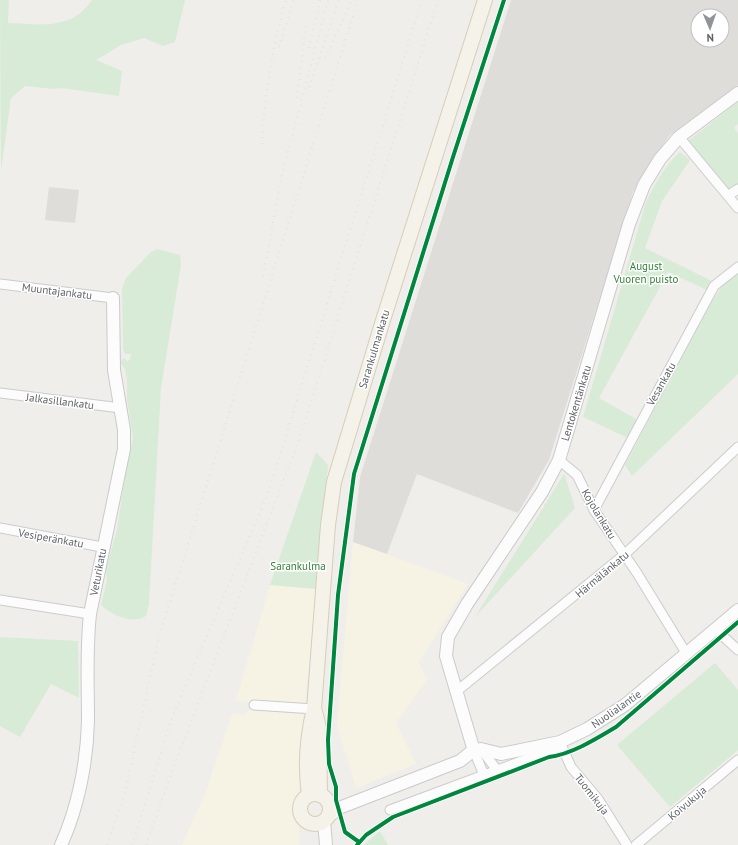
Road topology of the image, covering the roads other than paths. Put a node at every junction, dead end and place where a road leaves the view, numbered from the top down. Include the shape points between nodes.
1 (485, 0) edge
2 (738, 93) edge
3 (679, 137) junction
4 (738, 189) edge
5 (729, 195) junction
6 (738, 208) edge
7 (738, 267) edge
8 (0, 284) edge
9 (113, 298) joint
10 (0, 393) edge
11 (121, 408) junction
12 (738, 447) edge
13 (559, 460) junction
14 (594, 510) junction
15 (0, 528) edge
16 (102, 547) junction
17 (624, 555) junction
18 (0, 600) edge
19 (738, 610) edge
20 (90, 614) junction
21 (715, 629) junction
22 (738, 650) edge
23 (686, 653) junction
24 (457, 692) junction
25 (254, 705) dead end
26 (314, 709) junction
27 (561, 744) junction
28 (475, 751) junction
29 (738, 760) edge
30 (497, 770) junction
31 (484, 775) junction
32 (321, 809) junction
33 (390, 810) dead end
34 (61, 845) edge
35 (320, 845) edge
36 (326, 845) edge
37 (628, 845) edge
38 (636, 845) edge

1 - 26 main road, Sarankulmankatu via 381,324 334,482 328,525
2 - 3 street, Lentokentänkatu
3 - 5 street
3 - 13 street, Lentokentänkatu via 652,171 638,198
4 - 5 street
5 - 6 street
7 - 14 street, Vesankatu via 714,286
8 - 9 street, Muuntajankatu
9 - 11 street, Veturikatu via 114,370
10 - 11 street, Jalkasillankatu
11 - 16 street, Veturikatu via 124,449
12 - 17 street, Härmälänkatu
13 - 14 street, Kojolankatu via 578,476
13 - 24 street, Lentokentänkatu via 542,492 467,604 448,637 446,656
14 - 17 street, Kojolankatu
15 - 16 street, Vesiperänkatu
16 - 20 street, Veturikatu
17 - 23 street, Kojolankatu
17 - 24 street, Härmälänkatu
18 - 20 street
19 - 21 street, Nuolialantie
20 - 34 street, Veturikatu via 87,637 86,746 72,813
21 - 22 street
21 - 23 street, Nuolialantie
23 - 27 street, Nuolialantie via 619,709
24 - 28 street, Lentokentänkatu
25 - 26 street
26 - 32 main road, Sarankulmankatu via 308,743
27 - 28 street, Nuolialantie via 501,754
27 - 30 street
27 - 37 street, Tuomikuja via 571,767 598,800
28 - 30 street
28 - 31 street
28 - 32 street via 460,761 339,808
29 - 38 street, Koivukuja
30 - 31 street
31 - 33 street
32 - 35 street, Sarankulmankatu
32 - 36 street

